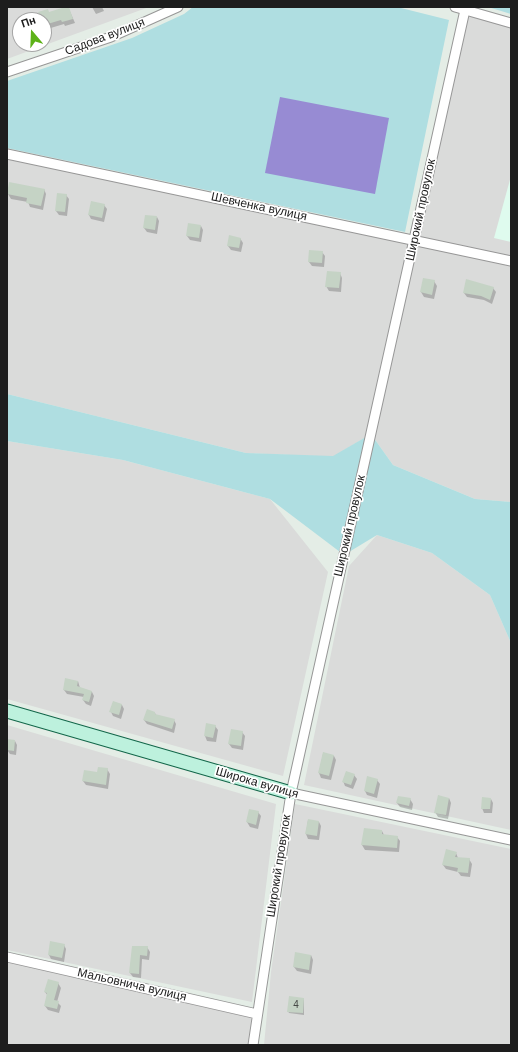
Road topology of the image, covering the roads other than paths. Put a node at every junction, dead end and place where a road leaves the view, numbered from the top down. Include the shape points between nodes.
1 (178, 7) edge
2 (455, 7) edge
3 (465, 10) junction
4 (511, 23) edge
5 (7, 72) edge
6 (7, 154) edge
7 (414, 240) junction
8 (511, 261) edge
9 (7, 711) edge
10 (291, 793) junction
11 (511, 840) edge
12 (7, 957) edge
13 (257, 1014) junction
14 (253, 1045) edge

1 - 5 street, Садова вулиця via 111,37
2 - 3 street
3 - 4 street
3 - 7 street, Широкий провулок
6 - 7 street, Шевченка вулиця
7 - 8 street, Шевченка вулиця
7 - 10 street, Широкий провулок
9 - 10 street, Широка вулиця
10 - 11 street, Широка вулиця
10 - 13 street, Широкий провулок
12 - 13 street, Мальовнича вулиця
13 - 14 street, Широкий провулок

